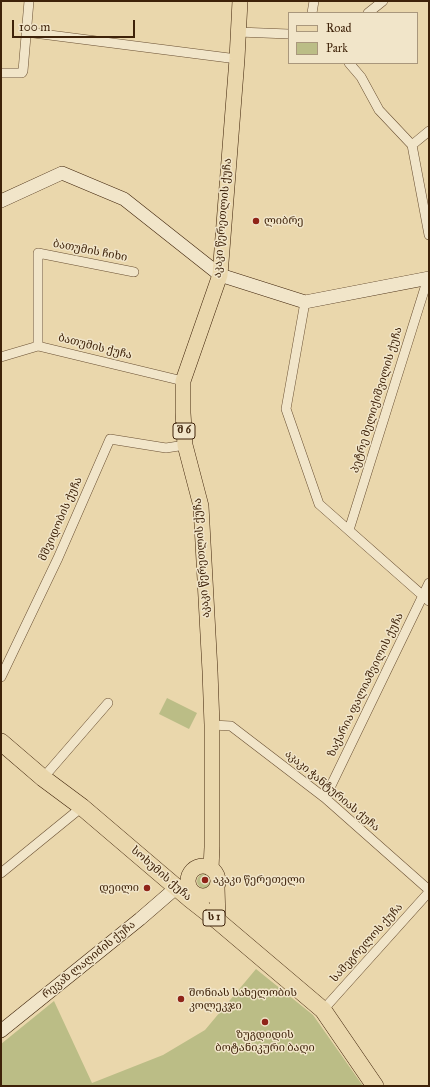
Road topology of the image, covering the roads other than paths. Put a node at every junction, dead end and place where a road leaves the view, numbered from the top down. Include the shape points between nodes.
1 (29, 1) edge
2 (240, 1) edge
3 (314, 1) edge
4 (383, 1) edge
5 (312, 12) edge
6 (369, 12) edge
7 (26, 32) junction
8 (238, 32) junction
9 (288, 34) edge
10 (237, 59) junction
11 (350, 64) edge
12 (1, 72) edge
13 (429, 131) edge
14 (412, 145) junction
15 (1, 201) edge
16 (429, 235) edge
17 (134, 272) dead end
18 (220, 275) junction
19 (429, 278) edge
20 (304, 302) junction
21 (38, 346) junction
22 (1, 357) edge
23 (183, 381) junction
24 (185, 445) junction
25 (349, 530) junction
26 (429, 583) edge
27 (426, 598) edge
28 (1, 677) edge
29 (108, 703) dead end
30 (212, 725) junction
31 (1, 742) edge
32 (43, 778) junction
33 (325, 798) junction
34 (82, 807) junction
35 (212, 834) junction
36 (204, 854) junction
37 (211, 868) junction
38 (192, 871) junction
39 (1, 873) edge
40 (172, 883) junction
41 (216, 887) junction
42 (429, 891) edge
43 (196, 898) junction
44 (218, 921) junction
45 (323, 1010) junction
46 (1, 1031) edge
47 (375, 1086) edge

1 - 7 street
2 - 8 main road, აკაკი წერეთლის ქუჩა / შ 6
3 - 5 street
4 - 6 street
7 - 10 street
7 - 12 street via 22,74
8 - 9 street
8 - 10 main road, აკაკი წერეთლის ქუჩა / შ 6
10 - 18 main road, აკაკი წერეთლის ქუჩა / შ 6
11 - 14 street via 361,77 379,110
13 - 14 street
14 - 16 street
15 - 18 street via 62,173 124,199
17 - 21 street, ბათუმის ჩიხი via 38,254
18 - 20 street
18 - 23 main road, აკაკი წერეთლის ქუჩა / შ 6
19 - 20 street
19 - 25 street, პეტრე მელიქიშვილის ქუჩა
20 - 25 street via 286,409 318,504
21 - 22 street
21 - 23 street, ბათუმის ქუჩა
23 - 24 main road, აკაკი წერეთლის ქუჩა / შ 6
24 - 28 street, მშვიდობის ქუჩა via 166,448 110,439 58,558
24 - 30 main road, აკაკი წერეთლის ქუჩა / შ 6 via 201,506
25 - 27 street
26 - 27 street, ზაქარია ფალიაშვილის ქუჩა
27 - 33 street, ზაქარია ფალიაშვილის ქუჩა
29 - 32 street
30 - 33 street, აკაკი ჭანტურიას ქუჩა via 231,726
30 - 35 main road, აკაკი წერეთლის ქუჩა / შ 6
31 - 32 highway, სოხუმის ქუჩა / ს 1
32 - 34 highway, სოხუმის ქუჩა / ს 1
33 - 42 street, აკაკი ჭანტურიას ქუჩა
34 - 39 street
34 - 40 highway, სოხუმის ქუჩა / ს 1
35 - 36 main road, შ 6
35 - 37 main road, შ 6
36 - 38 main road, შ 6
36 - 40 main road, შ 6
37 - 38 main road via 205,866
37 - 41 main road, შ 6 via 218,880
38 - 40 main road, შ 6
38 - 43 main road via 188,886 196,894
40 - 43 highway, სოხუმის ქუჩა / ს 1
40 - 46 street, რევაზ ლაღიძის ქუჩა via 140,919
41 - 43 main road via 208,895
41 - 44 main road, შ 6
42 - 45 street, სამეგრელოს ქუჩა
43 - 44 highway, სოხუმის ქუჩა / ს 1
44 - 45 highway, სოხუმის ქუჩა / ს 1
45 - 47 highway, სოხუმის ქუჩა / ს 1

